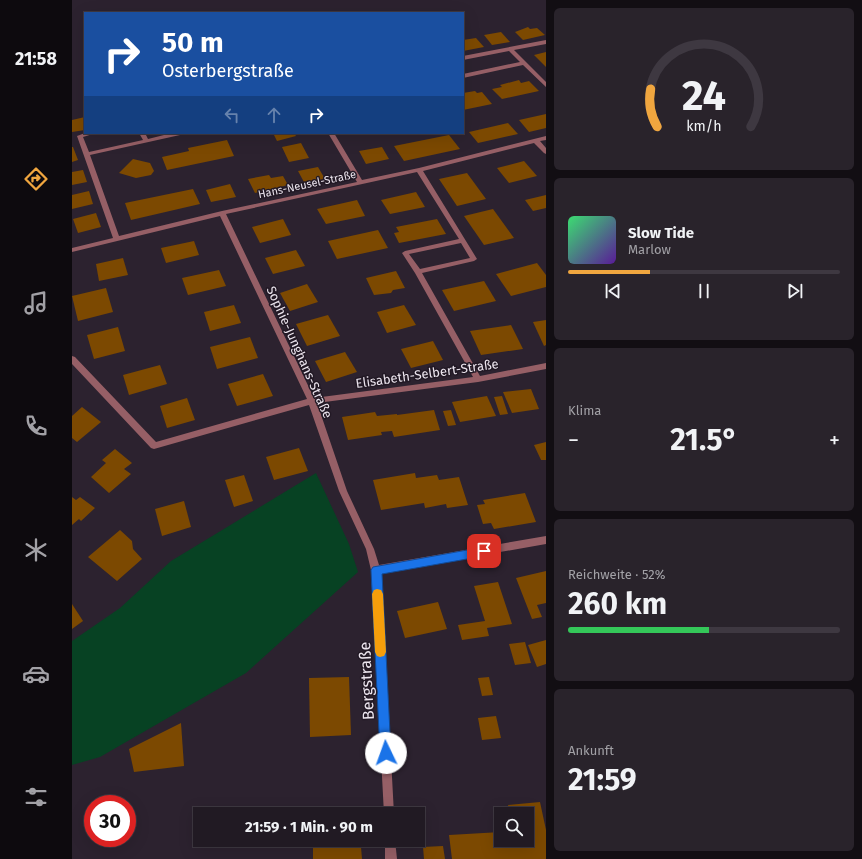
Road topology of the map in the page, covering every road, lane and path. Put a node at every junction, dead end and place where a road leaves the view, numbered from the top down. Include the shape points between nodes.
1 (546, 42) edge
2 (511, 50) junction
3 (464, 58) edge
4 (523, 63) junction
5 (466, 73) edge
6 (546, 85) edge
7 (89, 134) edge
8 (142, 134) edge
9 (176, 134) edge
10 (332, 134) edge
11 (546, 138) edge
12 (536, 140) junction
13 (146, 141) junction
14 (546, 152) edge
15 (87, 154) junction
16 (419, 170) junction
17 (360, 182) junction
18 (222, 213) junction
19 (117, 239) junction
20 (462, 241) junction
21 (72, 250) edge
22 (418, 272) junction
23 (72, 359) edge
24 (546, 366) edge
25 (478, 378) junction
26 (312, 401) junction
27 (546, 540) edge
28 (376, 570) junction
29 (389, 807) edge
30 (390, 847) edge
31 (391, 859) edge

1 - 2 street
2 - 3 street
2 - 4 street
4 - 5 street
4 - 6 street
7 - 15 street via 80,136
8 - 13 street
9 - 13 street
10 - 17 street
11 - 12 street, Hans-Neusel-Straße
12 - 14 street
12 - 16 street, Hans-Neusel-Straße
13 - 15 street
15 - 19 street
16 - 17 street, Hans-Neusel-Straße
16 - 20 street
17 - 18 street, Hans-Neusel-Straße
18 - 19 street, Hans-Neusel-Straße
18 - 26 street, Sophie-Junghans-Straße
19 - 21 street, Hans-Neusel-Straße
20 - 22 street via 474,259
20 - 22 street via 405,253
22 - 25 street
23 - 26 street, Elisabeth-Selbert-Straße via 154,446
24 - 25 street, Elisabeth-Selbert-Straße
25 - 26 street, Elisabeth-Selbert-Straße
26 - 28 street, Sophie-Junghans-Straße via 343,491 370,549
27 - 28 street
28 - 29 street, Bergstraße
30 - 31 street

